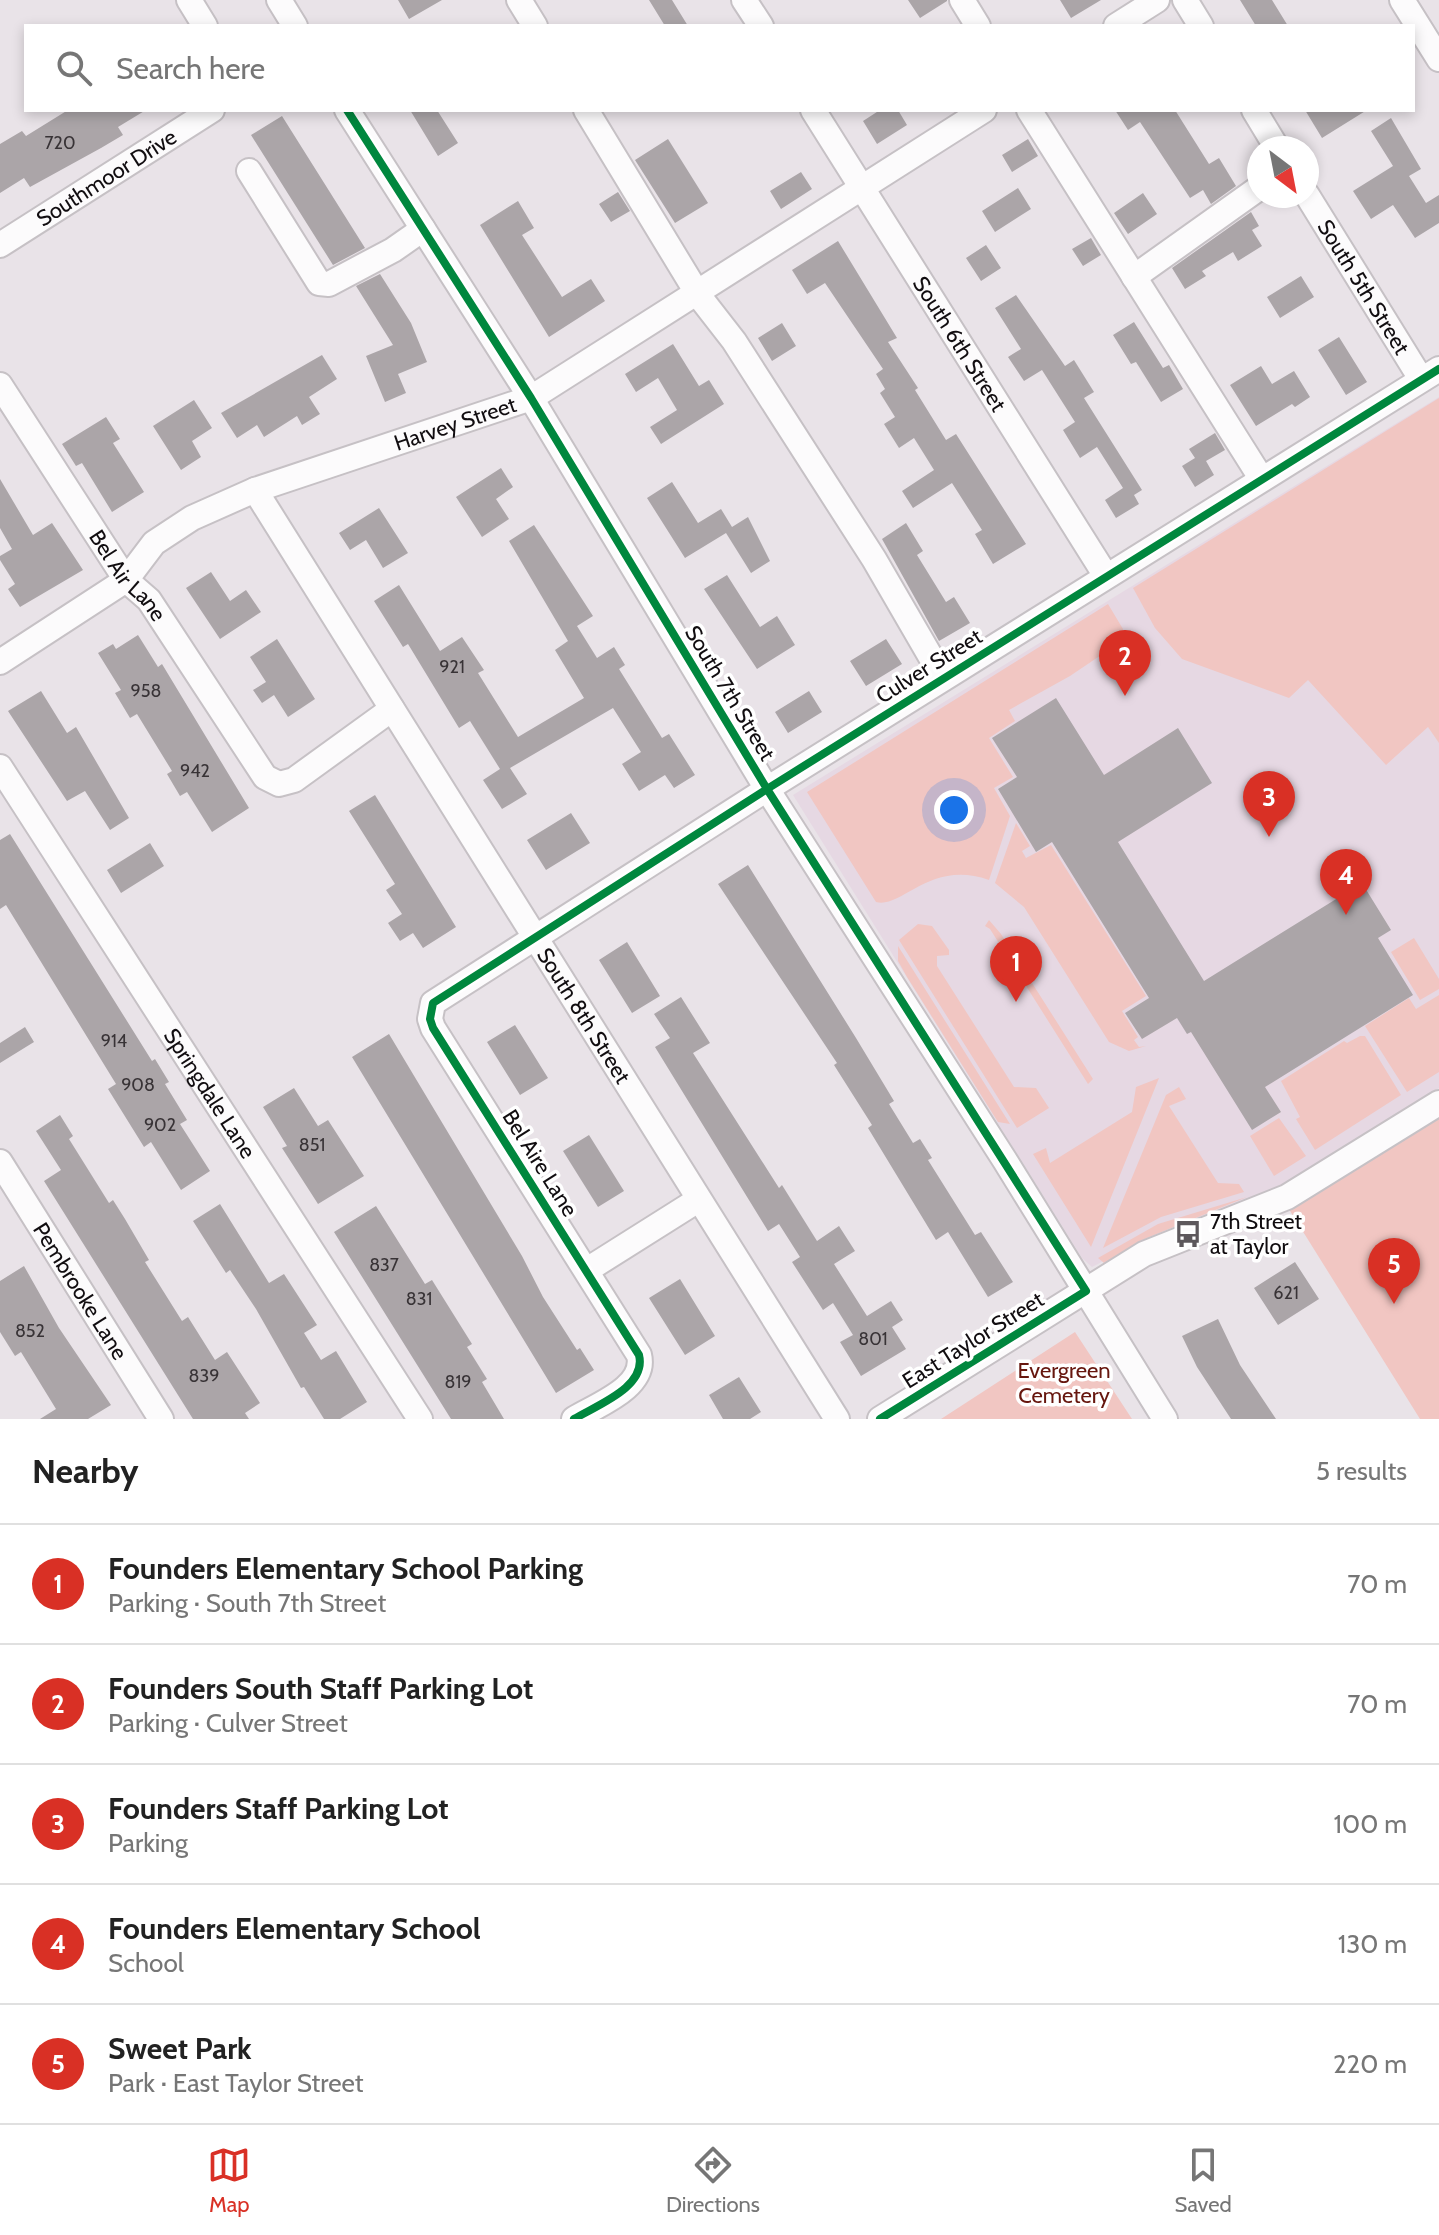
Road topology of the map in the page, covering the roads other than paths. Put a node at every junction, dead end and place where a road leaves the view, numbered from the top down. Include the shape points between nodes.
1 (189, 0) edge
2 (279, 0) edge
3 (519, 0) edge
4 (744, 0) edge
5 (962, 0) edge
6 (1157, 0) edge
7 (1185, 0) edge
8 (1402, 0) edge
9 (204, 24) edge
10 (294, 24) edge
11 (534, 24) edge
12 (760, 24) edge
13 (977, 24) edge
14 (1119, 24) edge
15 (1200, 24) edge
16 (1439, 59) edge
17 (209, 112) edge
18 (348, 112) edge
19 (587, 112) edge
20 (814, 112) edge
21 (981, 112) edge
22 (1030, 112) edge
23 (1255, 112) edge
24 (1270, 136) edge
25 (249, 171) dead end
26 (862, 187) junction
27 (1247, 197) edge
28 (1316, 208) edge
29 (423, 229) junction
30 (0, 245) edge
31 (1134, 277) junction
32 (697, 292) junction
33 (1430, 374) edge
34 (0, 385) edge
35 (531, 398) junction
36 (1261, 478) junction
37 (255, 490) junction
38 (1106, 576) junction
39 (126, 580) junction
40 (0, 662) edge
41 (943, 678) junction
42 (392, 709) junction
43 (0, 767) edge
44 (767, 789) junction
45 (535, 937) junction
46 (439, 997) joint
47 (1439, 1103) edge
48 (0, 1162) edge
49 (698, 1200) junction
50 (587, 1270) junction
51 (1086, 1291) junction
52 (161, 1419) edge
53 (420, 1419) edge
54 (574, 1419) edge
55 (837, 1419) edge
56 (880, 1419) edge
57 (1165, 1419) edge

1 - 9 street
2 - 10 street
3 - 11 street
4 - 12 street
5 - 13 street
6 - 14 street
7 - 15 street
8 - 16 street
17 - 30 street, Southmoor Drive
18 - 29 street, South 7th Street
19 - 32 street
20 - 26 street, South 6th Street
21 - 26 street, Harvey Street
22 - 31 street
23 - 24 street
25 - 29 street via 319,283 329,284
26 - 32 street, Harvey Street
26 - 38 street, South 6th Street
27 - 31 street
28 - 33 street, South 5th Street
29 - 35 street, South 7th Street
31 - 36 street
32 - 35 street, Harvey Street
32 - 41 street via 850,521
33 - 36 street, Culver Street
34 - 39 street, Bel Air Lane
35 - 37 street, Harvey Street
35 - 44 street, South 7th Street
36 - 38 street, Culver Street
37 - 39 street, Harvey Street via 169,531
37 - 42 street, South 8th Street
38 - 41 street, Culver Street
39 - 40 street, Harvey Street
39 - 42 street, Bel Air Lane via 149,600 273,782 294,780
41 - 44 street, Culver Street
42 - 45 street, South 8th Street
43 - 53 street, Springdale Lane
44 - 45 street, Culver Street
44 - 51 street, South 7th Street
45 - 46 street, Culver Street
45 - 49 street, South 8th Street
46 - 50 street, Bel Aire Lane via 431,1010 433,1028
47 - 51 street, East Taylor Street via 1287,1197 1144,1254
48 - 52 street, Pembrooke Lane
49 - 50 street
49 - 55 street, South 8th Street
50 - 54 street, Bel Aire Lane via 641,1365 634,1380
51 - 56 street, East Taylor Street
51 - 57 street, South 7th Street

